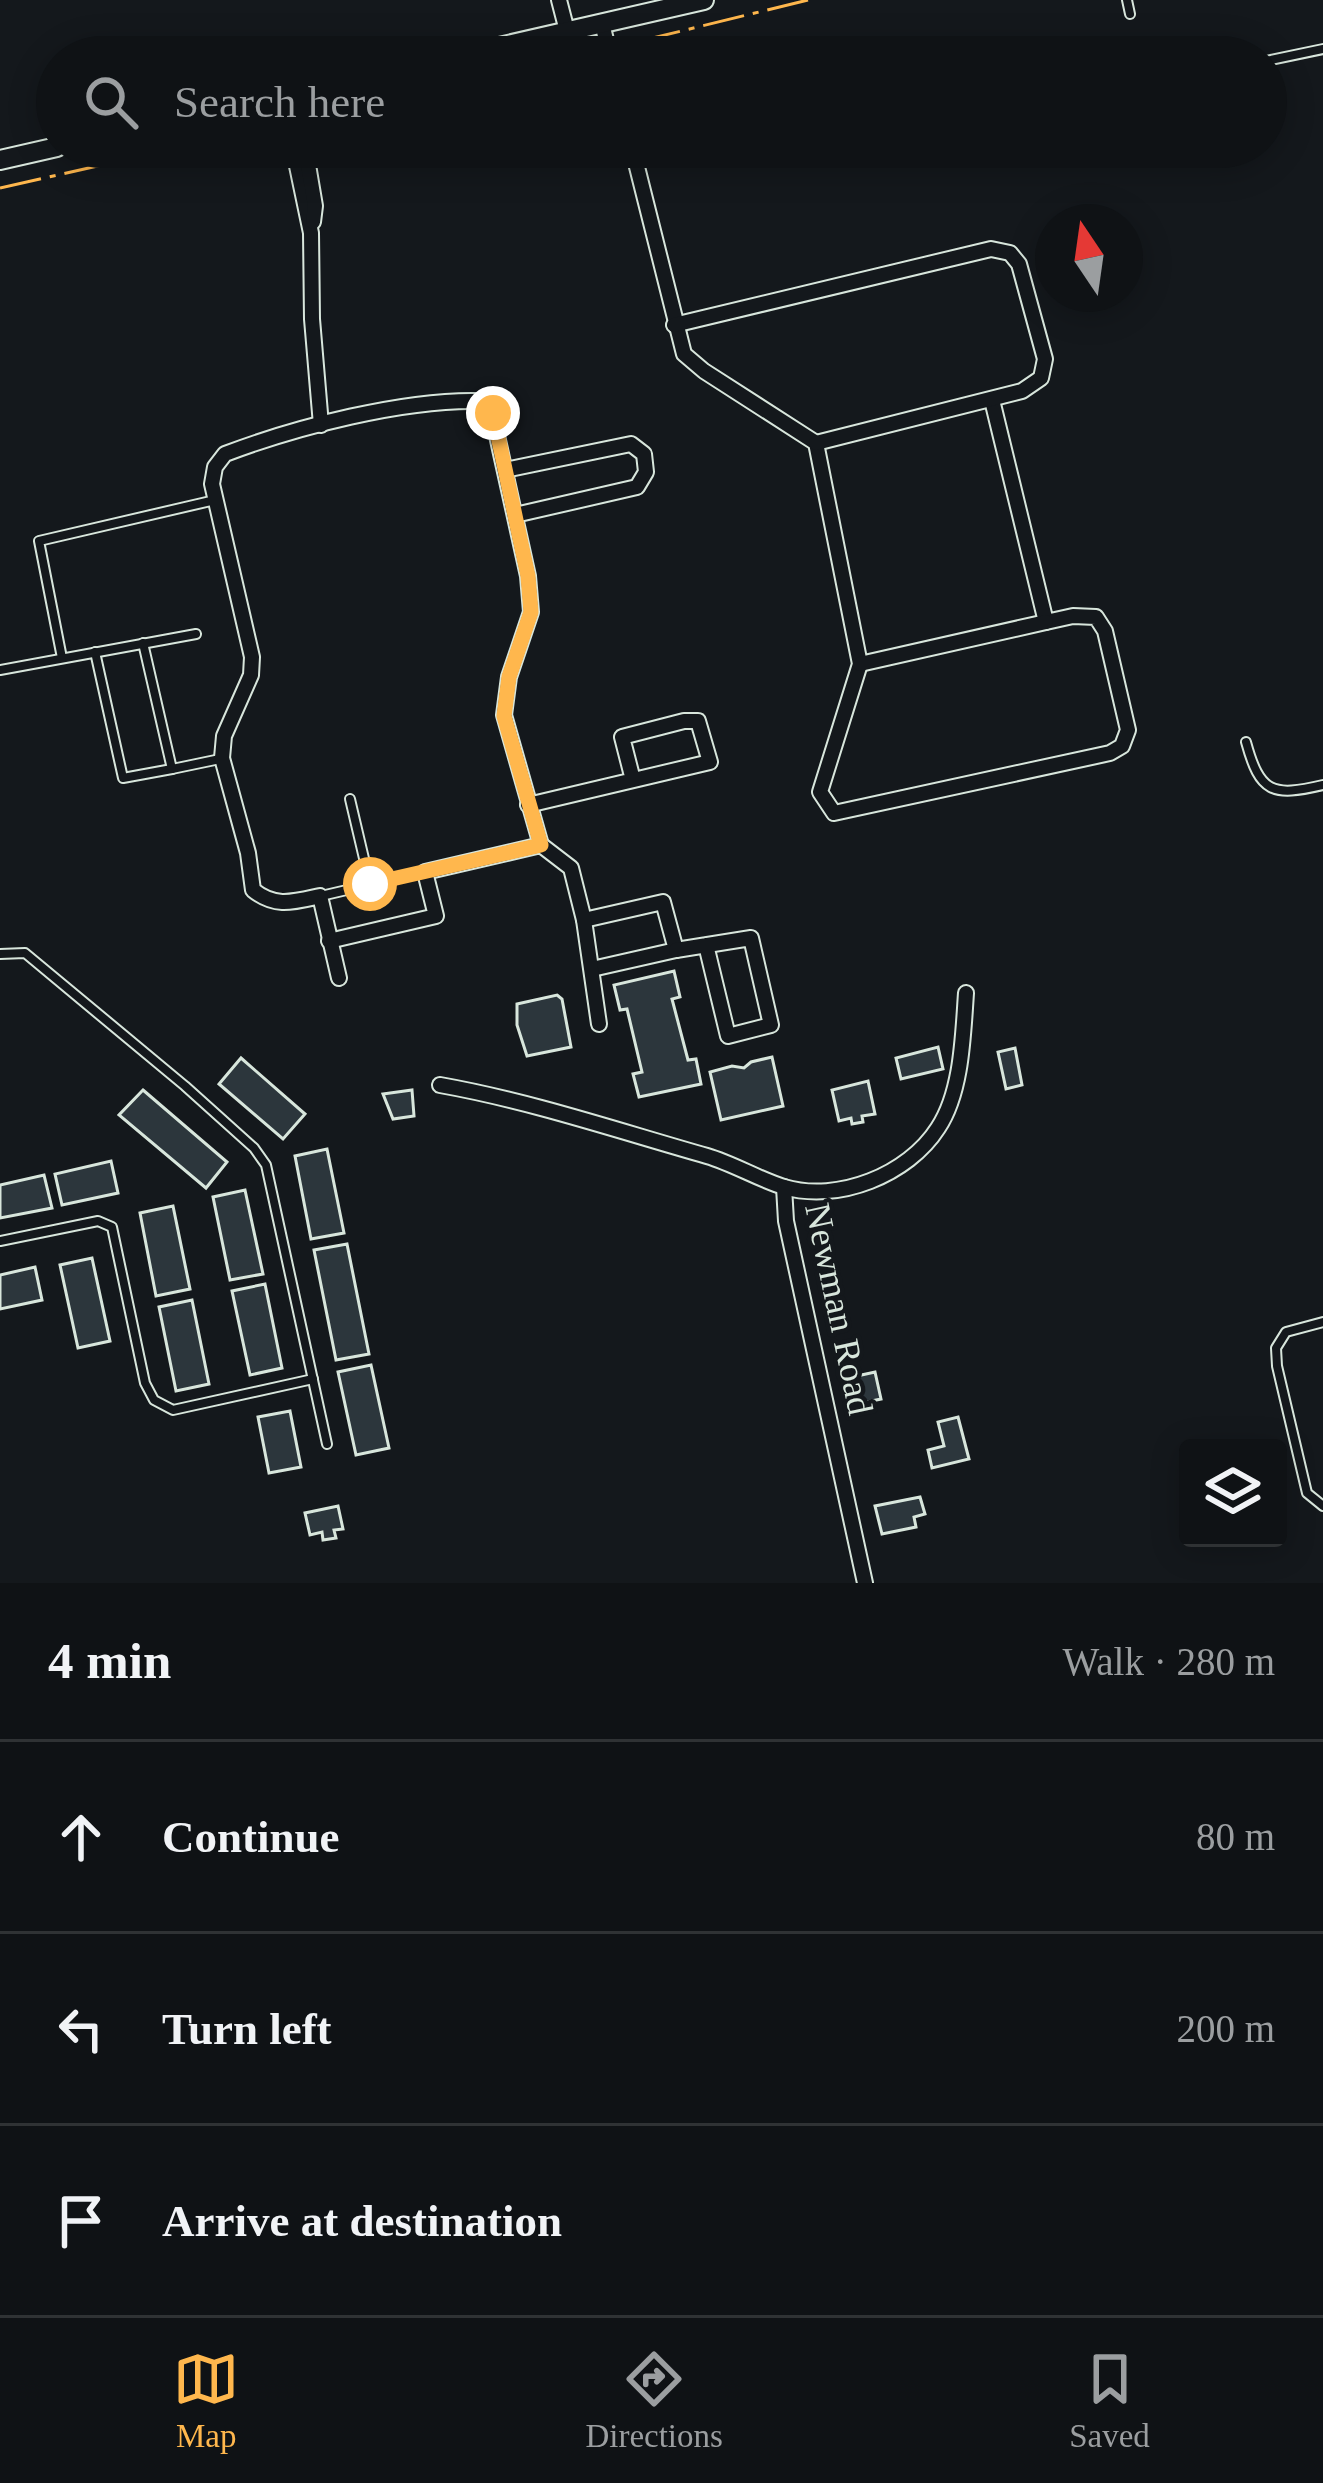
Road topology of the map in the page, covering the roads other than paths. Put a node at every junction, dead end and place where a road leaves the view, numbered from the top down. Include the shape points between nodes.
1 (559, 0) edge
2 (704, 0) edge
3 (1127, 0) edge
4 (1130, 14) dead end
5 (602, 23) junction
6 (566, 31) junction
7 (544, 36) edge
8 (605, 36) edge
9 (1323, 49) edge
10 (1287, 57) edge
11 (36, 152) edge
12 (0, 160) edge
13 (296, 168) edge
14 (309, 168) edge
15 (637, 168) edge
16 (310, 233) junction
17 (674, 325) junction
18 (992, 400) junction
19 (321, 425) junction
20 (816, 443) junction
21 (505, 470) junction
22 (215, 500) junction
23 (515, 515) junction
24 (1046, 622) junction
25 (196, 634) dead end
26 (143, 643) junction
27 (95, 652) junction
28 (62, 658) junction
29 (860, 664) junction
30 (0, 670) edge
31 (1246, 742) dead end
32 (222, 758) junction
33 (172, 769) junction
34 (633, 780) junction
35 (1323, 785) edge
36 (350, 799) dead end
37 (528, 805) junction
38 (541, 845) junction
39 (425, 872) junction
40 (370, 884) junction
41 (320, 896) junction
42 (584, 920) junction
43 (329, 940) junction
44 (706, 946) junction
45 (676, 950) junction
46 (0, 954) edge
47 (592, 968) junction
48 (339, 978) dead end
49 (966, 993) dead end
50 (599, 1024) dead end
51 (440, 1085) dead end
52 (784, 1187) junction
53 (0, 1241) edge
54 (1323, 1322) edge
55 (313, 1379) junction
56 (327, 1444) dead end
57 (1323, 1506) edge
58 (865, 1583) edge

1 - 6 street
2 - 5 street
3 - 4 lane
5 - 6 street
5 - 8 street
6 - 7 street
9 - 10 lane
11 - 12 street
13 - 16 street
14 - 16 street
15 - 17 street
16 - 19 street
17 - 18 street via 991,249 1010,253 1045,359 1041,378
17 - 20 street via 685,354 704,370
18 - 20 street
18 - 24 street
19 - 21 street via 480,401 493,413
19 - 22 street via 225,454 214,467
20 - 29 street
21 - 23 street
21 - 23 street via 631,444 644,454 637,487
22 - 28 lane via 39,541
22 - 32 street via 252,657
23 - 37 street via 531,612 504,716
24 - 29 street
24 - 29 street via 1096,617 1106,631 1128,730 1122,746 834,813 820,793
25 - 26 lane
26 - 27 lane
26 - 33 lane
27 - 28 lane
27 - 33 lane via 123,778
28 - 30 lane
31 - 35 lane via 1254,772 1276,792
32 - 33 lane
32 - 41 street via 253,890 282,904
34 - 34 street via 710,762 698,721 622,737
34 - 37 street
36 - 40 lane
37 - 38 street
38 - 39 street
38 - 42 street via 572,868
39 - 40 lane
39 - 43 street via 436,916
40 - 41 lane
41 - 43 street
42 - 45 street via 663,902
42 - 47 street
43 - 48 street
44 - 44 street via 751,938 771,1024 728,1036
44 - 45 street
45 - 47 street
46 - 55 lane via 25,953 254,1148 266,1165
47 - 50 street
49 - 52 street via 951,1097 938,1129 862,1186
51 - 52 street, Newman Road via 724,1161
52 - 58 street, Newman Road
53 - 55 lane via 98,1220 112,1227 145,1383 173,1410
54 - 57 lane via 1286,1332 1276,1348 1307,1493
55 - 56 lane

